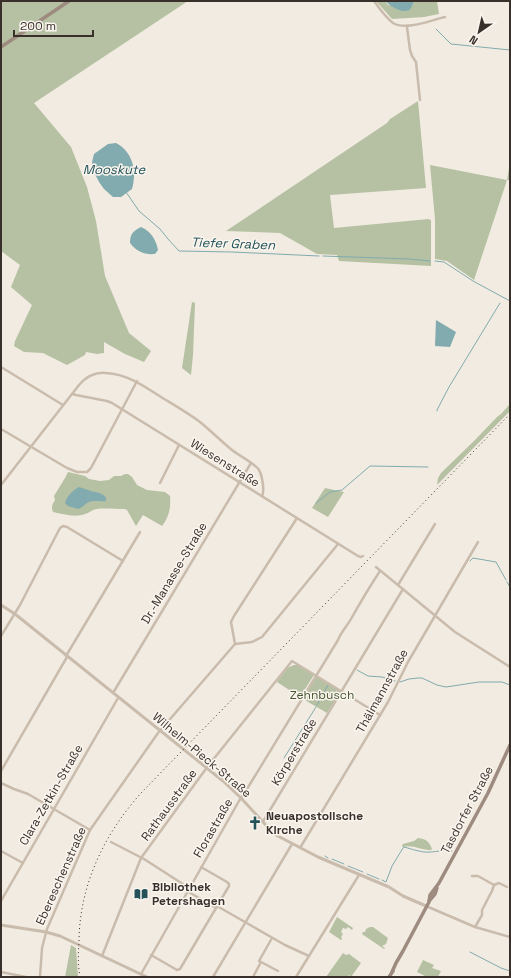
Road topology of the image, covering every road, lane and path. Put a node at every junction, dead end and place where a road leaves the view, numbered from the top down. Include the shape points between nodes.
1 (69, 1) edge
2 (374, 1) edge
3 (445, 17) dead end
4 (407, 27) junction
5 (1, 47) edge
6 (420, 100) dead end
7 (1, 367) edge
8 (137, 381) junction
9 (73, 394) junction
10 (63, 406) junction
11 (122, 410) junction
12 (1, 429) edge
13 (179, 445) junction
14 (31, 448) junction
15 (251, 463) junction
16 (239, 482) junction
17 (160, 483) dead end
18 (1, 485) edge
19 (262, 496) junction
20 (297, 518) junction
21 (435, 524) dead end
22 (140, 532) dead end
23 (478, 542) dead end
24 (338, 544) junction
25 (363, 556) dead end
26 (123, 561) junction
27 (376, 567) dead end
28 (380, 571) junction
29 (398, 584) junction
30 (403, 589) junction
31 (1, 605) edge
32 (15, 614) junction
33 (435, 615) junction
34 (1, 636) edge
35 (234, 644) junction
36 (67, 657) junction
37 (510, 666) edge
38 (316, 675) junction
39 (342, 691) junction
40 (112, 693) junction
41 (118, 698) junction
42 (380, 715) junction
43 (160, 731) junction
44 (510, 745) edge
45 (207, 768) junction
46 (1, 771) edge
47 (1, 783) edge
48 (241, 798) junction
49 (54, 809) junction
50 (263, 821) junction
51 (90, 830) junction
52 (111, 842) dead end
53 (292, 844) junction
54 (300, 848) junction
55 (1, 851) edge
56 (141, 858) junction
57 (23, 863) junction
58 (201, 867) junction
59 (360, 875) junction
60 (472, 876) dead end
61 (494, 885) junction
62 (189, 888) junction
63 (507, 888) dead end
64 (187, 891) junction
65 (1, 902) edge
66 (426, 906) junction
67 (216, 907) junction
68 (245, 923) junction
69 (1, 924) edge
70 (475, 927) junction
71 (46, 932) junction
72 (510, 937) edge
73 (272, 938) junction
74 (151, 955) junction
75 (102, 956) junction
76 (309, 956) junction
77 (261, 962) junction
78 (278, 971) dead end
79 (1, 972) edge
80 (141, 974) junction
81 (26, 977) edge
82 (40, 977) edge
83 (147, 977) edge
84 (213, 977) edge
85 (253, 977) edge
86 (296, 977) edge
87 (389, 977) edge

1 - 5 main road
2 - 4 street via 390,20
3 - 4 street
4 - 6 street via 410,50 416,62
7 - 10 street
8 - 9 street via 105,373 90,376 84,379
8 - 11 street
8 - 15 street via 199,422
9 - 10 street
9 - 11 street, Wiesenstraße via 107,401
10 - 14 street
11 - 13 street, Wiesenstraße
11 - 14 street via 89,471 70,470
12 - 14 street
13 - 16 street, Wiesenstraße
13 - 17 street
14 - 18 street
15 - 16 street, Dr.-Manasse-Straße
15 - 19 street via 259,468 264,490
16 - 19 street, Wiesenstraße
16 - 40 street, Dr.-Manasse-Straße
19 - 20 street, Wiesenstraße
20 - 24 street, Wiesenstraße
20 - 35 street via 234,616 231,622
21 - 29 street
22 - 26 street
23 - 33 street, Thälmannstraße
24 - 25 street, Wiesenstraße via 358,556
24 - 35 street via 262,637 256,641
26 - 32 street via 63,526
26 - 36 street
27 - 28 street
28 - 29 street
28 - 38 street, Florastraße
29 - 30 street
30 - 33 street
30 - 39 street, Körperstraße
31 - 32 street, Wilhelm-Pieck-Straße
32 - 34 street
32 - 36 street, Wilhelm-Pieck-Straße
33 - 37 street via 455,632
33 - 42 street, Thälmannstraße
35 - 43 street, Ebereschenstraße
36 - 40 street, Wilhelm-Pieck-Straße
36 - 46 street
38 - 39 street
38 - 45 street, Rathausstraße via 292,661
38 - 48 street, Florastraße
39 - 42 street
39 - 50 street, Körperstraße
40 - 41 street, Wilhelm-Pieck-Straße
41 - 43 street, Wilhelm-Pieck-Straße
41 - 49 street, Clara-Zetkin-Straße
42 - 54 street, Thälmannstraße
43 - 45 street, Wilhelm-Pieck-Straße
43 - 51 street, Ebereschenstraße
44 - 66 main road, Tasdorfer Straße via 491,787 435,894
45 - 48 street, Wilhelm-Pieck-Straße
45 - 56 street, Rathausstraße
47 - 49 street via 28,794
48 - 50 street, Wilhelm-Pieck-Straße
48 - 58 street, Florastraße
49 - 51 street
49 - 57 street, Clara-Zetkin-Straße
50 - 53 street, Wilhelm-Pieck-Straße via 273,833
51 - 71 street, Ebereschenstraße
52 - 56 street
53 - 54 street, Wilhelm-Pieck-Straße
53 - 68 street
54 - 59 street, Wilhelm-Pieck-Straße
55 - 57 street
56 - 62 street
56 - 75 street, Rathausstraße
57 - 65 street, Clara-Zetkin-Straße
58 - 62 street, Florastraße
58 - 67 street via 228,883 229,886
59 - 66 street, Wilhelm-Pieck-Straße
59 - 76 street
60 - 61 street via 478,876
61 - 63 street via 499,883
61 - 70 street
62 - 64 street, Florastraße
64 - 67 street
64 - 74 street, Florastraße
66 - 70 street
66 - 87 main road, Tasdorfer Straße
67 - 68 street
67 - 74 street via 180,969 177,970
68 - 73 street
68 - 84 street
69 - 71 street
70 - 72 street
71 - 75 street via 64,937
71 - 82 street, Ebereschenstraße
73 - 76 street
73 - 77 street via 259,961
74 - 80 street, Florastraße
75 - 80 street
76 - 86 street
77 - 78 street
77 - 85 street
79 - 81 street
80 - 83 street

